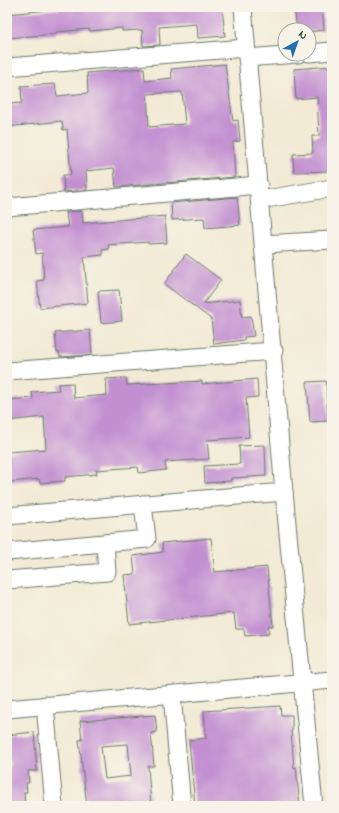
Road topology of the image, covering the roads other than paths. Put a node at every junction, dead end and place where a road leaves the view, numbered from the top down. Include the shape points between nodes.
1 (243, 7) edge
2 (332, 51) edge
3 (317, 52) edge
4 (247, 53) junction
5 (277, 54) edge
6 (7, 67) edge
7 (332, 188) edge
8 (260, 193) junction
9 (7, 207) edge
10 (332, 240) edge
11 (264, 244) junction
12 (274, 351) junction
13 (7, 371) edge
14 (284, 492) junction
15 (143, 504) junction
16 (7, 516) edge
17 (105, 543) junction
18 (15, 552) edge
19 (15, 579) edge
20 (332, 680) edge
21 (303, 684) junction
22 (172, 694) junction
23 (45, 705) junction
24 (7, 708) edge
25 (54, 806) edge
26 (182, 806) edge
27 (314, 806) edge

1 - 4 street
2 - 3 street
4 - 5 street
4 - 6 street
4 - 8 street
7 - 8 street
8 - 9 street
8 - 11 street
10 - 11 street
11 - 12 street
12 - 13 street
12 - 14 street
14 - 15 street
14 - 21 street
15 - 16 street
15 - 17 street via 147,539
17 - 18 street
17 - 19 street via 107,572
18 - 19 street
20 - 21 street
21 - 22 street
21 - 27 street
22 - 23 street
22 - 26 street
23 - 24 street
23 - 25 street

